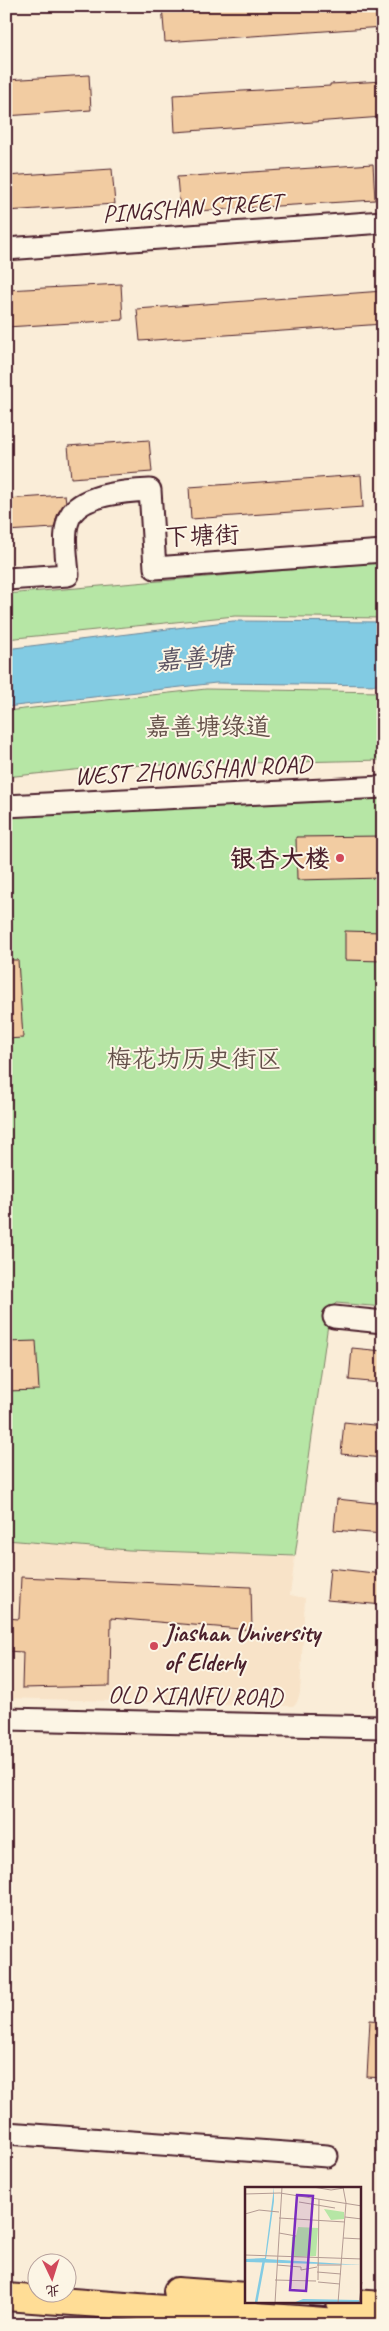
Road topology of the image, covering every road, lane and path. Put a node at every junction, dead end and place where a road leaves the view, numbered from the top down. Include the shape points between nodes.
1 (383, 222) edge
2 (6, 249) edge
3 (383, 551) edge
4 (6, 579) edge
5 (383, 787) edge
6 (6, 806) edge
7 (334, 1317) dead end
8 (383, 1322) edge
9 (6, 1719) edge
10 (383, 1727) edge
11 (6, 2133) edge
12 (327, 2156) dead end
13 (6, 2279) edge
14 (28, 2280) edge
15 (78, 2284) edge
16 (6, 2296) edge
17 (245, 2296) edge
18 (362, 2304) edge
19 (383, 2305) edge
20 (378, 2325) edge

1 - 2 street, PINGSHAN STREET
3 - 4 street, 下塘街 via 155,568 150,490 127,491 102,496 81,505 71,514 66,542 68,575
5 - 6 street, WEST ZHONGSHAN ROAD
7 - 8 street
9 - 10 street, OLD XIANFU ROAD
11 - 12 street
13 - 14 main road
15 - 17 main road
16 - 20 main road
18 - 19 main road

